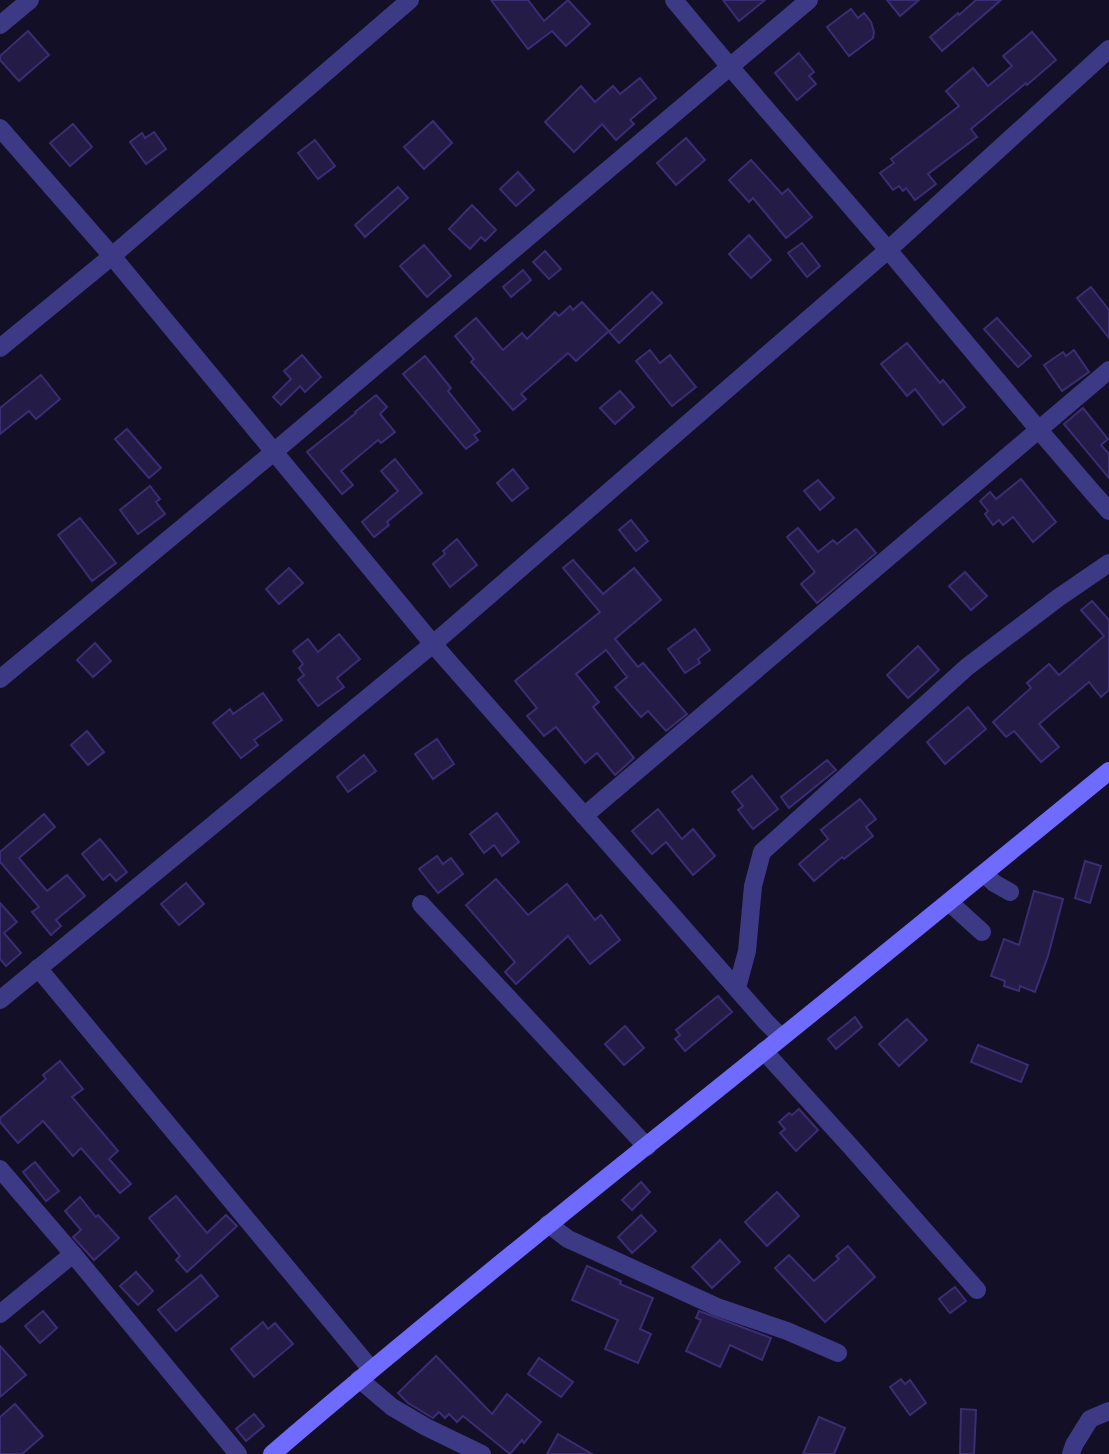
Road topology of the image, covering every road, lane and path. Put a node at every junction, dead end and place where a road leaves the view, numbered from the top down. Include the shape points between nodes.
1 (30, 0) edge
2 (410, 0) edge
3 (674, 0) edge
4 (809, 0) edge
5 (0, 25) edge
6 (1109, 49) edge
7 (730, 68) junction
8 (0, 128) edge
9 (888, 250) junction
10 (112, 256) junction
11 (0, 348) edge
12 (1109, 370) edge
13 (1039, 431) junction
14 (275, 451) junction
15 (1109, 511) edge
16 (1109, 562) edge
17 (433, 644) junction
18 (0, 679) edge
19 (1109, 771) edge
20 (584, 816) junction
21 (984, 873) junction
22 (1010, 892) dead end
23 (949, 902) junction
24 (421, 904) dead end
25 (982, 932) dead end
26 (38, 968) junction
27 (737, 988) junction
28 (0, 1000) edge
29 (781, 1037) junction
30 (764, 1051) junction
31 (647, 1147) junction
32 (0, 1169) edge
33 (548, 1224) junction
34 (73, 1254) junction
35 (977, 1290) dead end
36 (0, 1314) edge
37 (838, 1353) dead end
38 (365, 1374) junction
39 (1109, 1411) edge
40 (238, 1454) edge
41 (272, 1454) edge
42 (482, 1454) edge
43 (1071, 1454) edge

1 - 5 street
2 - 10 street
3 - 7 street
4 - 7 street
6 - 9 street
7 - 9 street
7 - 14 street
8 - 10 street
9 - 13 street
9 - 17 street
10 - 11 street
10 - 14 street
12 - 13 street
13 - 15 street
13 - 20 street
14 - 17 street
14 - 18 street
16 - 27 street via 967,667 762,852
17 - 20 street
17 - 26 street
19 - 21 street
20 - 27 street
21 - 22 street
21 - 23 street
23 - 25 street
23 - 29 street
24 - 31 street
26 - 28 street
26 - 38 street
27 - 29 street
29 - 30 street
30 - 31 street
30 - 35 street
31 - 33 street
32 - 34 street
33 - 37 street via 568,1239 717,1307
33 - 38 street
34 - 36 street
34 - 40 street
38 - 41 street
38 - 42 street via 392,1407
39 - 43 street via 1090,1419

